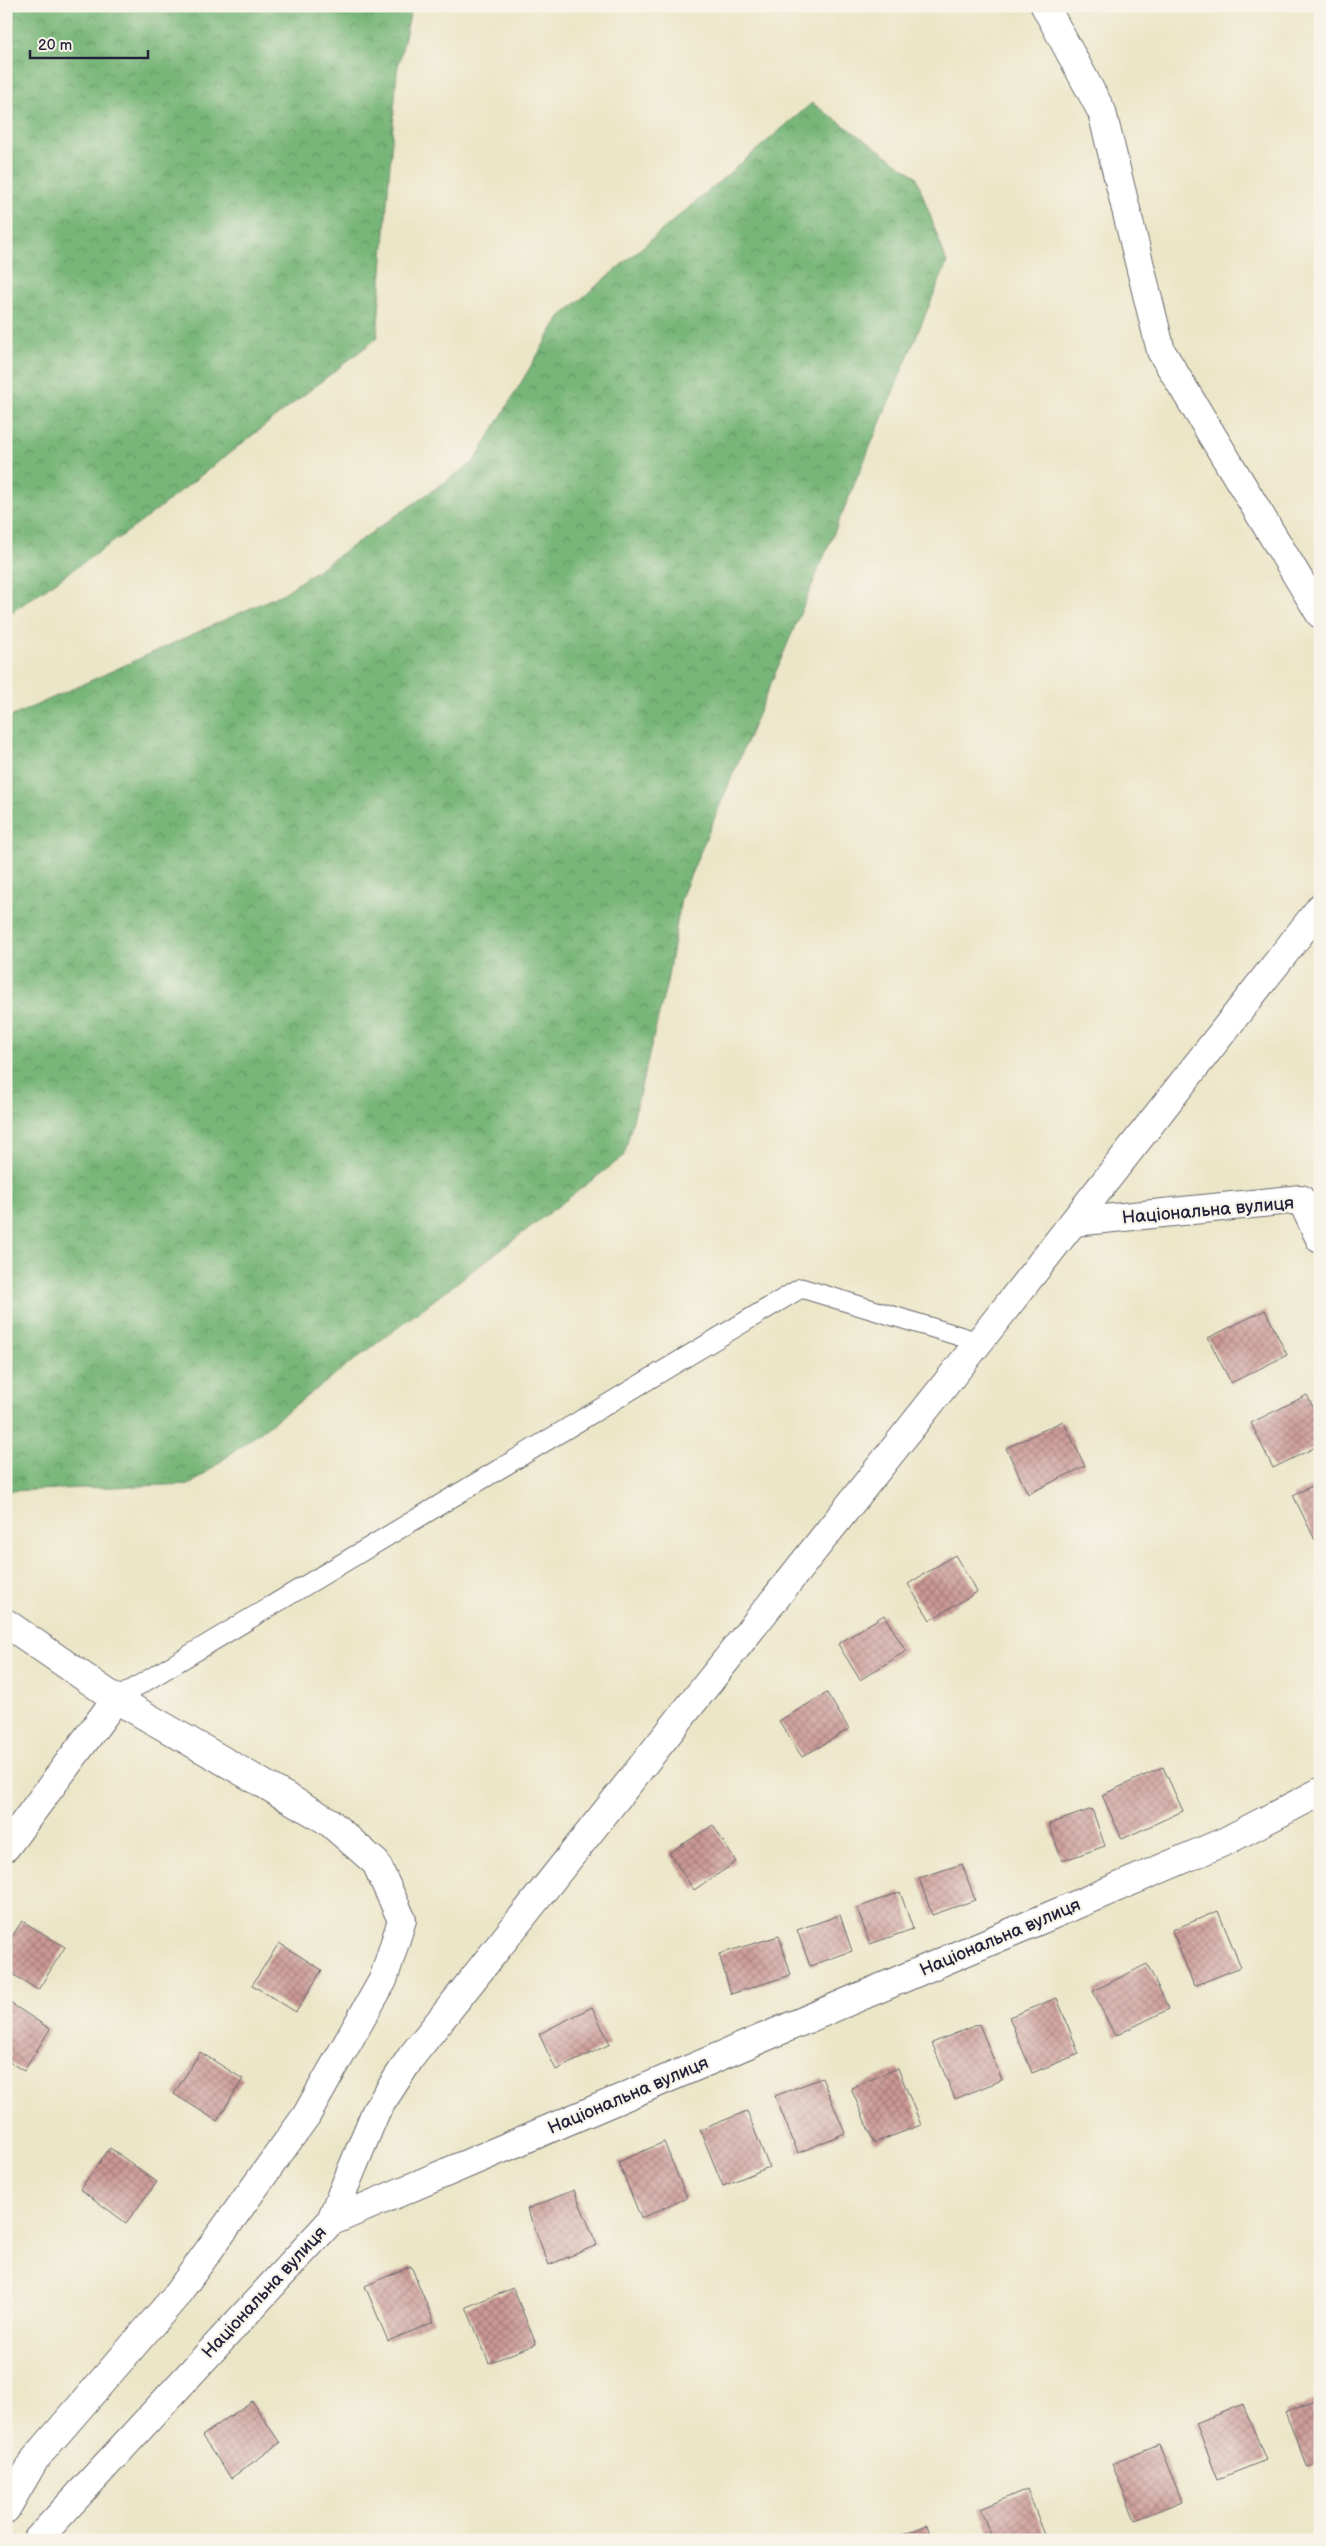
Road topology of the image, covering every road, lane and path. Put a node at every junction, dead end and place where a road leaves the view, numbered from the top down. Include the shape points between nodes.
1 (1045, 6) edge
2 (1320, 614) edge
3 (1320, 908) edge
4 (1074, 1222) junction
5 (1320, 1239) edge
6 (979, 1342) junction
7 (6, 1623) edge
8 (116, 1699) junction
9 (1320, 1792) edge
10 (6, 1847) edge
11 (330, 2222) junction
12 (6, 2509) edge
13 (37, 2540) edge

1 - 2 street via 1102,112 1161,352
3 - 4 street
4 - 5 street, Національна вулиця via 1301,1199
4 - 6 street
6 - 8 lane via 801,1288
6 - 11 street via 410,2057 376,2111
7 - 8 street
8 - 10 street
8 - 12 street via 328,1821 376,1863 402,1920 384,1980 306,2116 175,2297 35,2459
9 - 11 street, Національна вулиця via 1226,1841
11 - 13 street, Національна вулиця

